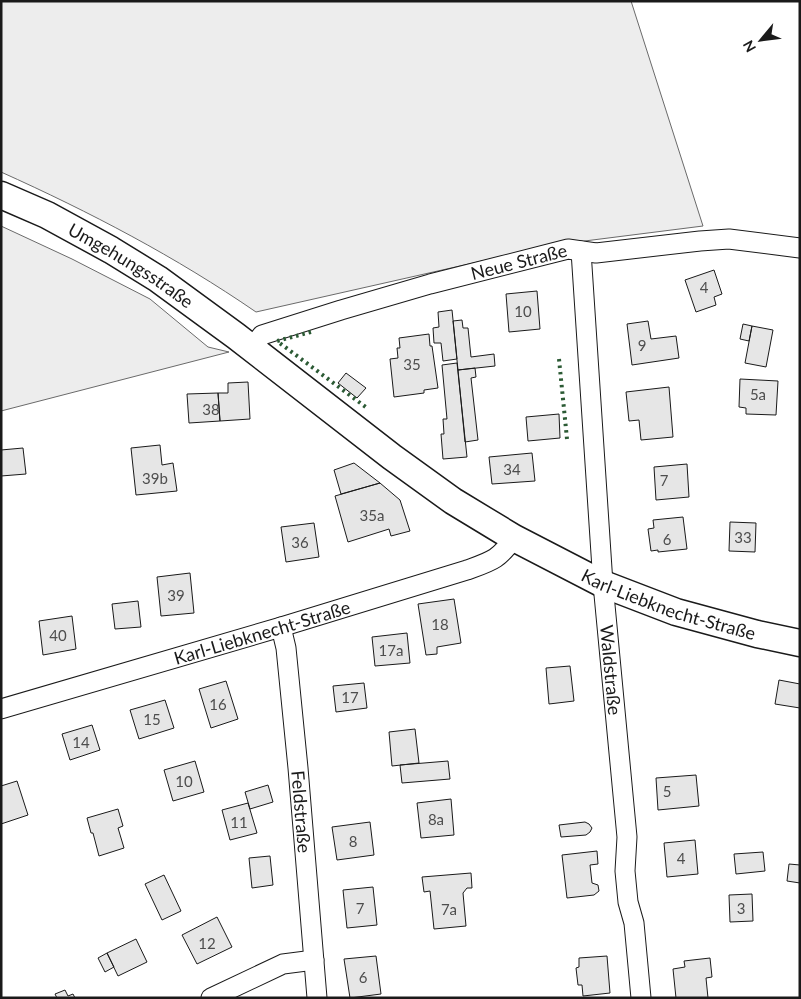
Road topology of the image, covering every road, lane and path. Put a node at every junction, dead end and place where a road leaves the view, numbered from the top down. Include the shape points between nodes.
1 (1, 195) edge
2 (800, 248) edge
3 (581, 251) junction
4 (251, 348) junction
5 (514, 538) junction
6 (603, 584) junction
7 (281, 627) junction
8 (800, 643) edge
9 (1, 709) edge
10 (314, 960) junction
11 (210, 998) edge
12 (317, 998) edge
13 (641, 998) edge

1 - 4 main road, Umgehungsstraße via 47,215 111,250 158,279
2 - 3 street, Neue Straße via 728,239 596,253
3 - 4 street, Neue Straße via 568,249 526,259 359,305 262,335
3 - 6 street, Waldstraße
4 - 5 main road, Karl-Liebknecht-Straße via 392,457 453,501
5 - 6 main road, Karl-Liebknecht-Straße
5 - 7 street, Karl-Liebknecht-Straße via 503,553 485,564
6 - 8 main road, Karl-Liebknecht-Straße via 676,612
6 - 13 street, Waldstraße via 627,837 625,872 634,923
7 - 9 street, Karl-Liebknecht-Straße
7 - 10 street, Feldstraße via 286,648
10 - 11 street via 283,964
10 - 12 street, Feldstraße

